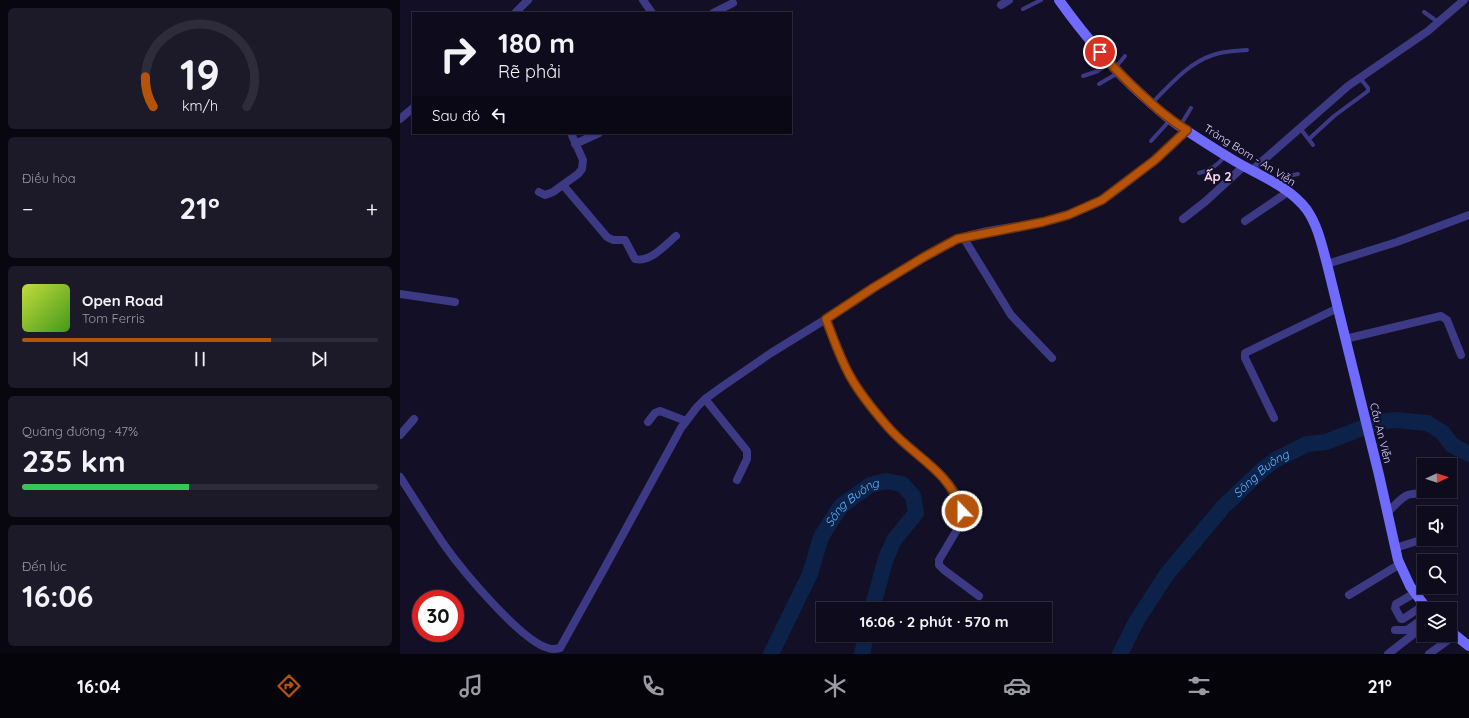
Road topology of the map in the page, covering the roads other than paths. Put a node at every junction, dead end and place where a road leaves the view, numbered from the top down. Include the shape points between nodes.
1 (528, 0) edge
2 (643, 0) edge
3 (1010, 0) edge
4 (1040, 0) edge
5 (1059, 0) edge
6 (1464, 0) edge
7 (733, 4) dead end
8 (1001, 5) dead end
9 (1023, 9) dead end
10 (517, 12) edge
11 (651, 12) edge
12 (715, 12) edge
13 (1424, 12) dead end
14 (1438, 22) junction
15 (1247, 50) dead end
16 (1125, 56) dead end
17 (1114, 68) junction
18 (1083, 76) dead end
19 (1360, 78) junction
20 (1099, 84) dead end
21 (1151, 103) junction
22 (1192, 108) dead end
23 (412, 109) edge
24 (400, 119) edge
25 (1171, 119) junction
26 (1183, 128) junction
27 (1300, 128) junction
28 (570, 134) edge
29 (597, 134) edge
30 (1309, 139) junction
31 (1151, 141) dead end
32 (575, 144) junction
33 (1313, 145) dead end
34 (1226, 156) junction
35 (1248, 168) junction
36 (1199, 173) dead end
37 (1298, 174) dead end
38 (563, 185) junction
39 (1284, 189) junction
40 (539, 192) dead end
41 (1469, 215) edge
42 (1183, 219) dead end
43 (1245, 221) dead end
44 (676, 236) dead end
45 (963, 237) junction
46 (1327, 264) junction
47 (400, 294) edge
48 (455, 302) dead end
49 (1338, 308) junction
50 (826, 319) junction
51 (1345, 338) junction
52 (1461, 355) dead end
53 (1052, 358) dead end
54 (1359, 397) joint
55 (705, 399) junction
56 (1274, 418) dead end
57 (414, 419) dead end
58 (686, 421) junction
59 (648, 422) dead end
60 (400, 435) edge
61 (400, 477) edge
62 (736, 480) dead end
63 (1417, 493) edge
64 (1387, 513) junction
65 (1417, 541) edge
66 (1395, 548) junction
67 (1400, 564) junction
68 (1415, 593) junction
69 (1349, 595) dead end
70 (979, 596) dead end
71 (1421, 602) edge
72 (1417, 612) edge
73 (1417, 623) edge
74 (1395, 630) dead end
75 (1417, 631) edge
76 (1457, 636) edge
77 (1443, 642) edge
78 (1469, 646) edge
79 (557, 651) edge
80 (1388, 654) edge
81 (1429, 654) edge

1 - 10 street
2 - 11 street
3 - 8 street
4 - 9 lane
5 - 17 main road, Trảng Bom - An Viễn via 1080,30
6 - 14 street
7 - 12 street
13 - 14 lane
14 - 19 street
15 - 21 lane via 1206,57 1184,71
16 - 17 lane
17 - 18 lane
17 - 20 lane
17 - 21 main road, Trảng Bom - An Viễn
19 - 27 street
19 - 30 lane via 1368,91 1334,116
21 - 25 main road, Trảng Bom - An Viễn
22 - 26 lane
23 - 24 street
25 - 26 main road, Trảng Bom - An Viễn
25 - 31 lane
26 - 34 main road, Trảng Bom - An Viễn
26 - 45 street via 1155,160 1102,200 1068,215 1043,222
27 - 30 lane
27 - 35 street
28 - 32 street
29 - 32 street
30 - 33 lane
32 - 38 street via 583,160 582,169
34 - 35 main road, Trảng Bom - An Viễn
34 - 36 lane via 1210,169
35 - 39 main road, Trảng Bom - An Viễn
35 - 42 street
37 - 39 lane via 1288,176
38 - 40 street via 545,195
38 - 44 street via 607,237 612,240 625,240 635,259 646,259
39 - 43 street
39 - 46 main road, Trảng Bom - An Viễn via 1301,203 1314,223
41 - 46 street via 1397,242
45 - 50 street via 917,260
45 - 53 street via 1011,315
46 - 49 main road, Trảng Bom - An Viễn
47 - 48 street
49 - 51 main road, Trảng Bom - An Viễn
49 - 56 street via 1245,353 1245,358
50 - 55 street
50 - 70 street via 850,376 865,399 896,436 930,464 951,486 960,504 962,517 939,560 939,565
51 - 52 street via 1441,316 1447,320
51 - 54 main road, Trảng Bom - An Viễn
54 - 64 main road, Cầu An Viễn
55 - 58 street
55 - 62 street via 747,451 747,458
57 - 60 street
58 - 59 street via 660,411
58 - 79 street
61 - 79 street via 467,575 510,621 529,637
63 - 64 street via 1405,496
64 - 66 main road
65 - 66 street
66 - 67 main road
67 - 68 main road
67 - 69 street
68 - 71 main road
68 - 72 street via 1396,604 1395,608 1401,619
73 - 74 street via 1407,630
75 - 80 street
76 - 78 main road
77 - 81 street

